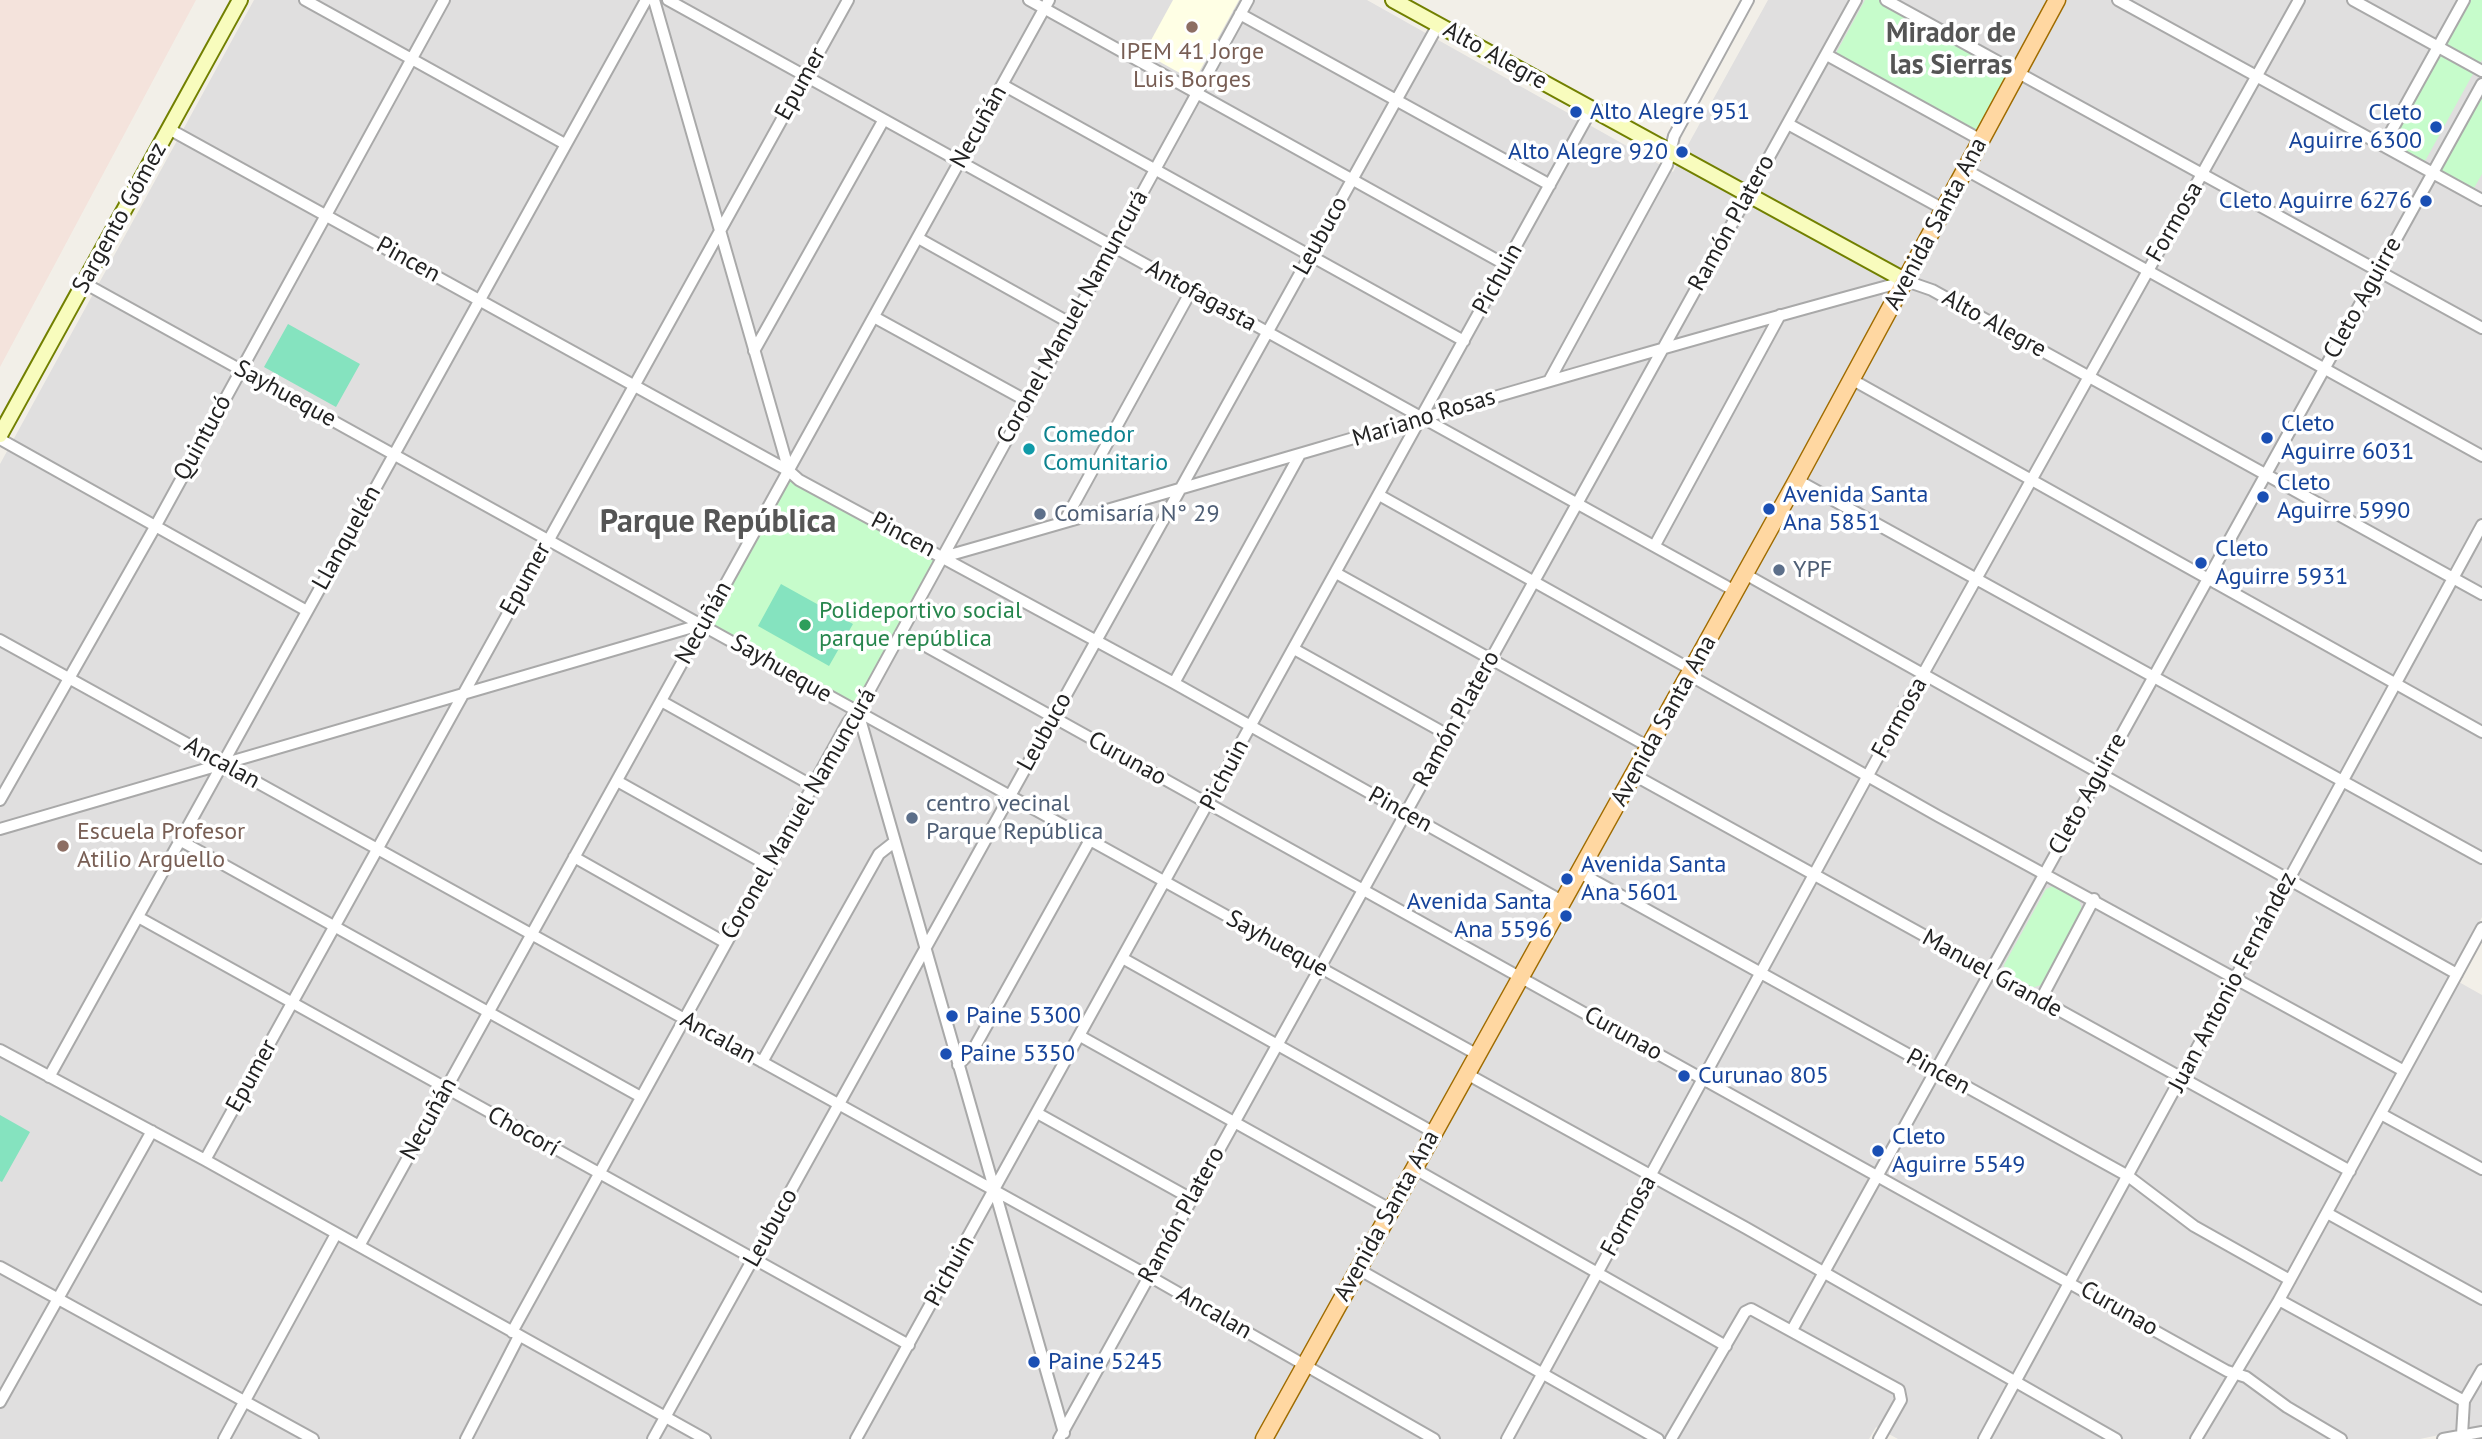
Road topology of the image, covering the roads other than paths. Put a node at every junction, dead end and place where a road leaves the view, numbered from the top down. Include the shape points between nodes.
1 (240, 0) edge
2 (305, 0) edge
3 (444, 0) edge
4 (646, 0) edge
5 (654, 0) edge
6 (668, 0) edge
7 (848, 0) edge
8 (1028, 0) edge
9 (1248, 0) edge
10 (1393, 0) edge
11 (1748, 0) edge
12 (1856, 0) edge
13 (1886, 0) edge
14 (2057, 0) edge
15 (2118, 0) edge
16 (2298, 0) edge
17 (2353, 0) edge
18 (2464, 0) edge
19 (1047, 4) edge
20 (1240, 14) junction
21 (1438, 25) junction
22 (2438, 47) junction
23 (1826, 55) junction
24 (411, 59) junction
25 (2482, 71) edge
26 (2018, 72) junction
27 (806, 76) junction
28 (2256, 77) junction
29 (2482, 83) edge
30 (1003, 85) junction
31 (1197, 93) junction
32 (1396, 102) junction
33 (1591, 110) junction
34 (883, 121) junction
35 (1788, 124) junction
36 (169, 129) junction
37 (1981, 140) junction
38 (565, 144) junction
39 (2383, 146) junction
40 (1669, 153) junction
41 (959, 163) junction
42 (1155, 169) junction
43 (1966, 170) junction
44 (2432, 173) junction
45 (2203, 174) junction
46 (1353, 180) junction
47 (1550, 185) junction
48 (1748, 195) junction
49 (2481, 196) edge
50 (1945, 210) junction
51 (326, 214) junction
52 (719, 231) junction
53 (918, 238) junction
54 (1112, 247) junction
55 (1310, 255) junction
56 (1506, 265) junction
57 (2378, 270) junction
58 (2146, 271) junction
59 (1906, 281) junction
60 (84, 283) junction
61 (1191, 291) junction
62 (479, 300) junction
63 (1780, 315) junction
64 (874, 317) junction
65 (1070, 323) junction
66 (2482, 328) edge
67 (1267, 333) junction
68 (1464, 341) junction
69 (1662, 348) junction
70 (754, 351) junction
71 (2324, 368) junction
72 (241, 369) junction
73 (2088, 376) junction
74 (1851, 379) junction
75 (1549, 380) junction
76 (635, 385) junction
77 (1027, 401) junction
78 (1423, 418) junction
79 (0, 437) edge
80 (393, 453) junction
81 (1299, 456) junction
82 (2482, 456) edge
83 (789, 471) junction
84 (2265, 474) junction
85 (1797, 480) junction
86 (2031, 481) junction
87 (1182, 487) junction
88 (1379, 495) junction
89 (1577, 503) junction
90 (1064, 522) junction
91 (2482, 526) edge
92 (155, 527) junction
93 (548, 539) junction
94 (1655, 545) junction
95 (943, 556) junction
96 (1336, 573) junction
97 (1745, 574) junction
98 (2206, 578) junction
99 (2453, 578) junction
100 (1977, 579) junction
101 (1534, 581) junction
102 (1735, 591) junction
103 (2482, 594) edge
104 (307, 611) junction
105 (703, 624) junction
106 (902, 633) junction
107 (0, 640) edge
108 (1095, 640) junction
109 (1294, 649) junction
110 (1491, 659) junction
111 (1691, 672) junction
112 (1923, 676) junction
113 (2152, 676) junction
114 (68, 678) junction
115 (1174, 683) junction
116 (2396, 683) junction
117 (463, 695) junction
118 (661, 701) junction
119 (858, 712) junction
120 (1053, 718) junction
121 (1251, 727) junction
122 (2482, 732) edge
123 (1448, 735) junction
124 (1649, 747) junction
125 (224, 763) junction
126 (2100, 774) junction
127 (1634, 775) junction
128 (1868, 775) junction
129 (2342, 779) junction
130 (617, 781) junction
131 (813, 786) junction
132 (1010, 796) junction
133 (0, 800) edge
134 (1209, 804) junction
135 (1405, 812) junction
136 (0, 829) edge
137 (1090, 840) junction
138 (181, 841) junction
139 (893, 843) junction
140 (376, 848) junction
141 (574, 857) junction
142 (2482, 858) edge
143 (769, 866) junction
144 (2045, 872) junction
145 (1580, 873) junction
146 (1814, 876) junction
147 (2288, 879) junction
148 (1166, 883) junction
149 (1362, 890) junction
150 (2094, 899) junction
151 (1564, 902) junction
152 (138, 917) junction
153 (334, 927) junction
154 (2482, 928) edge
155 (531, 934) junction
156 (726, 943) junction
157 (925, 950) junction
158 (1124, 959) junction
159 (1319, 967) junction
160 (1760, 974) junction
161 (1989, 974) junction
162 (2457, 974) junction
163 (1522, 977) junction
164 (2234, 978) junction
165 (2040, 1000) junction
166 (292, 1002) junction
167 (488, 1011) junction
168 (685, 1020) junction
169 (1080, 1036) junction
170 (1277, 1045) junction
171 (0, 1050) edge
172 (1478, 1055) junction
173 (762, 1062) junction
174 (958, 1065) junction
175 (1935, 1071) junction
176 (2404, 1071) junction
177 (1467, 1074) junction
178 (49, 1077) junction
179 (1702, 1079) junction
180 (2182, 1079) junction
181 (446, 1089) junction
182 (641, 1097) junction
183 (839, 1104) junction
184 (1037, 1113) junction
185 (2381, 1114) junction
186 (1234, 1120) junction
187 (152, 1131) junction
188 (1433, 1132) junction
189 (205, 1160) junction
190 (1413, 1168) junction
191 (2482, 1169) edge
192 (2350, 1171) junction
193 (600, 1174) junction
194 (1877, 1175) junction
195 (1650, 1176) junction
196 (2128, 1176) junction
197 (994, 1191) junction
198 (1190, 1198) junction
199 (1390, 1209) junction
200 (2327, 1213) junction
201 (336, 1234) junction
202 (359, 1245) junction
203 (754, 1258) junction
204 (0, 1267) edge
205 (1358, 1269) junction
206 (1824, 1272) junction
207 (1597, 1274) junction
208 (1149, 1276) junction
209 (2290, 1280) junction
210 (2071, 1281) junction
211 (59, 1299) junction
212 (2482, 1299) edge
213 (2279, 1300) junction
214 (1792, 1330) junction
215 (516, 1334) junction
216 (909, 1345) junction
217 (1726, 1346) junction
218 (1305, 1366) junction
219 (2482, 1370) edge
220 (1542, 1372) junction
221 (2236, 1373) junction
222 (2017, 1381) junction
223 (243, 1400) junction
224 (2464, 1401) junction
225 (0, 1402) edge
226 (665, 1416) junction
227 (2482, 1432) edge
228 (2462, 1435) junction
229 (1062, 1436) edge
230 (1880, 1436) edge
231 (224, 1439) edge
232 (313, 1439) edge
233 (466, 1439) edge
234 (653, 1439) edge
235 (705, 1439) edge
236 (856, 1439) edge
237 (1264, 1439) edge
238 (1434, 1439) edge
239 (1507, 1439) edge
240 (1658, 1439) edge
241 (1671, 1439) edge
242 (1893, 1439) edge
243 (1984, 1439) edge
244 (2116, 1439) edge
245 (2196, 1439) edge
246 (2342, 1439) edge
247 (2443, 1439) edge

1 - 36 main road, Sargento Gómez
2 - 24 street
3 - 24 street, Quintucó
4 - 38 street, Llanquelén
5 - 52 street
6 - 27 street, Antofagasta
7 - 27 street, Epumer
8 - 19 street
9 - 20 street, Coronel Manuel Namuncurá
10 - 21 main road, Alto Alegre
11 - 40 street
12 - 23 street, Ramón Platero
13 - 26 street
14 - 26 main road, Avenida Santa Ana
15 - 28 street
16 - 28 street, Formosa
17 - 22 street
18 - 22 street
19 - 30 street, Necuñán
19 - 31 street
20 - 31 street, Coronel Manuel Namuncurá
20 - 32 street
21 - 32 street, Leubuco
21 - 33 main road, Alto Alegre
22 - 25 street
22 - 39 street
23 - 35 street, Ramón Platero
23 - 37 street
24 - 38 street
24 - 51 street, Quintucó
26 - 37 main road, Avenida Santa Ana
26 - 45 street
27 - 34 street, Antofagasta
27 - 52 street, Epumer
28 - 39 street
28 - 45 street, Formosa
29 - 44 street, Cleto Aguirre
30 - 41 street, Necuñán
30 - 42 street
31 - 42 street, Coronel Manuel Namuncurá
31 - 46 street
32 - 46 street, Leubuco
32 - 47 street
33 - 40 main road, Alto Alegre
33 - 47 street, Pichuin
34 - 41 street, Antofagasta
34 - 70 street
35 - 48 street, Ramón Platero
35 - 50 street
36 - 51 street, Pincen
36 - 60 main road, Sargento Gómez
37 - 43 main road, Avenida Santa Ana
38 - 62 street, Llanquelén
39 - 44 street
40 - 48 main road, Alto Alegre
40 - 75 street via 1667,165
41 - 53 street, Necuñán
41 - 54 street, Antofagasta
42 - 54 street, Coronel Manuel Namuncurá
42 - 55 street
43 - 50 main road, Avenida Santa Ana
43 - 58 street
44 - 49 street
44 - 57 street, Cleto Aguirre
45 - 57 street
45 - 58 street, Formosa
46 - 55 street, Leubuco
46 - 56 street
47 - 56 street, Pichuin
48 - 59 main road, Alto Alegre
48 - 69 street, Ramón Platero
50 - 59 main road, Avenida Santa Ana
51 - 62 street, Pincen
51 - 72 street, Quintucó
52 - 70 street
52 - 76 street, Epumer
53 - 64 street, Necuñán
53 - 65 street
54 - 61 street, Antofagasta
54 - 65 street, Coronel Manuel Namuncurá
55 - 67 street, Leubuco
55 - 68 street
56 - 68 street, Pichuin
57 - 66 street
57 - 71 street, Cleto Aguirre
58 - 71 street
58 - 73 street, Formosa
59 - 63 street, Mariano Rosas
59 - 73 street, Alto Alegre via 1932,290
59 - 74 main road, Avenida Santa Ana
60 - 72 street, Sayhueque
60 - 79 main road, Sargento Gómez
61 - 67 street, Antofagasta
61 - 90 street
62 - 76 street, Pincen
62 - 80 street, Llanquelén
63 - 69 street, Mariano Rosas
63 - 94 street
64 - 77 street
64 - 83 street, Necuñán
65 - 77 street, Coronel Manuel Namuncurá
67 - 78 street, Antofagasta
67 - 87 street, Leubuco
68 - 78 street, Pichuin
69 - 75 street, Mariano Rosas
69 - 89 street, Ramón Platero
70 - 83 street
71 - 82 street
71 - 84 street, Cleto Aguirre
72 - 80 street, Sayhueque
72 - 92 street, Quintucó
73 - 84 street, Alto Alegre
73 - 86 street, Formosa
74 - 85 main road, Avenida Santa Ana
74 - 86 street
75 - 78 street, Mariano Rosas
76 - 83 street, Pincen
76 - 93 street, Epumer
77 - 95 street, Coronel Manuel Namuncurá
78 - 81 street, Mariano Rosas
78 - 88 street, Pichuin
78 - 89 street, Antofagasta
79 - 92 street
80 - 93 street, Sayhueque
80 - 104 street, Llanquelén
81 - 87 street, Mariano Rosas
81 - 115 street
83 - 95 street, Pincen
83 - 105 street, Necuñán
84 - 98 street, Cleto Aguirre
84 - 99 street, Alto Alegre
85 - 97 main road, Avenida Santa Ana
85 - 100 street
86 - 98 street
86 - 100 street, Formosa
87 - 90 street, Mariano Rosas
87 - 108 street, Leubuco
88 - 96 street, Pichuin
88 - 101 street
89 - 94 street, Antofagasta
89 - 101 street, Ramón Platero
90 - 95 street, Mariano Rosas
91 - 99 street, Juan Antonio Fernández
92 - 104 street
92 - 114 street, Quintucó
93 - 105 street, Sayhueque
93 - 117 street, Epumer
94 - 102 street, Antofagasta
95 - 106 street, Coronel Manuel Namuncurá
95 - 108 street, Pincen
96 - 109 street, Pichuin
96 - 110 street
97 - 102 main road, Avenida Santa Ana
97 - 112 street
98 - 113 street, Cleto Aguirre
98 - 116 street
99 - 103 street, Alto Alegre
99 - 116 street, Juan Antonio Fernández
100 - 112 street, Formosa
100 - 113 street
101 - 110 street, Ramón Platero
101 - 111 street
102 - 111 main road, Avenida Santa Ana
104 - 125 street, Llanquelén
105 - 117 street
105 - 118 street, Necuñán
105 - 119 street, Sayhueque
106 - 119 street, Coronel Manuel Namuncurá
106 - 120 street, Curunao
107 - 114 street, Ancalan
108 - 115 street, Pincen
108 - 120 street, Leubuco
109 - 121 street, Pichuin
109 - 123 street
110 - 123 street, Ramón Platero
110 - 124 street
111 - 124 main road, Avenida Santa Ana
111 - 128 street
112 - 126 street
112 - 128 street, Formosa
113 - 126 street, Cleto Aguirre
113 - 129 street
114 - 125 street, Ancalan
114 - 133 street, Quintucó
115 - 121 street, Pincen
116 - 122 street
116 - 129 street, Juan Antonio Fernández
117 - 125 street
117 - 140 street, Epumer
118 - 130 street, Necuñán
118 - 131 street
119 - 131 street, Coronel Manuel Namuncurá
119 - 132 street, Sayhueque
119 - 139 street
120 - 132 street, Leubuco
120 - 134 street, Curunao
121 - 134 street, Pichuin
121 - 135 street, Pincen
123 - 135 street, Ramón Platero
124 - 127 main road, Avenida Santa Ana
125 - 136 street
125 - 138 street, Llanquelén
125 - 140 street, Ancalan
126 - 144 street, Cleto Aguirre
126 - 147 street
127 - 145 main road, Avenida Santa Ana
127 - 146 street, Manuel Grande
128 - 144 street
128 - 146 street, Formosa
129 - 142 street
129 - 147 street, Juan Antonio Fernández
130 - 141 street, Necuñán
130 - 143 street
131 - 143 street, Coronel Manuel Namuncurá
132 - 137 street, Sayhueque
132 - 157 street, Leubuco
134 - 148 street, Pichuin
134 - 149 street, Curunao
135 - 149 street, Ramón Platero
135 - 151 street, Pincen
137 - 148 street, Sayhueque
137 - 174 street via 973,1050
138 - 152 street, Llanquelén
138 - 153 street
139 - 157 street
139 - 173 street via 879,853
140 - 153 street, Epumer
140 - 155 street, Ancalan
141 - 155 street, Necuñán
141 - 156 street
143 - 156 street, Coronel Manuel Namuncurá
144 - 150 street
144 - 161 street, Cleto Aguirre
145 - 151 main road, Avenida Santa Ana
145 - 160 street, Pincen
146 - 160 street, Formosa
146 - 161 street, Manuel Grande
147 - 162 street
147 - 164 street, Juan Antonio Fernández
148 - 158 street, Pichuin
148 - 159 street, Sayhueque
149 - 159 street, Ramón Platero
149 - 163 street, Curunao
150 - 164 street
150 - 165 street
151 - 163 main road, Avenida Santa Ana
152 - 166 street, Chocorí
152 - 178 street, Llanquelén
153 - 166 street, Epumer
153 - 167 street
154 - 162 street
155 - 167 street, Necuñán
155 - 168 street, Ancalan
156 - 168 street, Coronel Manuel Namuncurá
157 - 174 street
157 - 183 street, Leubuco
158 - 169 street, Pichuin
158 - 170 street
159 - 170 street, Ramón Platero
159 - 172 street, Sayhueque
160 - 175 street, Pincen
160 - 179 street, Formosa
161 - 165 street, Manuel Grande
161 - 175 street, Cleto Aguirre
162 - 176 street
163 - 172 main road, Avenida Santa Ana
163 - 179 street, Curunao
164 - 176 street
164 - 180 street, Juan Antonio Fernández
165 - 180 street, Manuel Grande
166 - 181 street, Chocorí
166 - 189 street, Epumer
167 - 181 street, Necuñán
167 - 182 street
168 - 173 street, Ancalan
168 - 182 street, Coronel Manuel Namuncurá
169 - 184 street, Pichuin
169 - 186 street
170 - 186 street, Ramón Platero
170 - 188 street
171 - 178 street
172 - 177 main road, Avenida Santa Ana
173 - 183 street, Ancalan
174 - 197 street
175 - 194 street, Cleto Aguirre
175 - 196 street, Pincen
176 - 185 street
177 - 188 main road, Avenida Santa Ana
177 - 195 street
178 - 187 street
179 - 194 street, Curunao
179 - 195 street, Formosa
180 - 192 street, Manuel Grande
180 - 196 street, Juan Antonio Fernández
181 - 193 street, Chocorí
181 - 202 street, Necuñán
182 - 193 street, Coronel Manuel Namuncurá
183 - 197 street, Ancalan
183 - 203 street, Leubuco
184 - 197 street, Pichuin
184 - 198 street
185 - 191 street
185 - 192 street
186 - 198 street, Ramón Platero
186 - 199 street
187 - 189 street
187 - 211 street
188 - 190 main road, Avenida Santa Ana
189 - 201 street
190 - 199 main road, Avenida Santa Ana
190 - 207 street
192 - 200 street
193 - 203 street, Chocorí
193 - 215 street, Coronel Manuel Namuncurá
194 - 206 street, Cleto Aguirre
194 - 210 street, Curunao
195 - 206 street
195 - 207 street, Formosa
196 - 209 street, Pincen via 2194,1226
196 - 210 street, Juan Antonio Fernández
197 - 208 street, Ancalan
197 - 216 street, Pichuin
197 - 229 street
198 - 208 street, Ramón Platero
199 - 205 main road, Avenida Santa Ana
200 - 209 street
200 - 212 street
201 - 202 street
201 - 223 street
202 - 215 street
203 - 216 street, Chocorí
203 - 226 street, Leubuco
204 - 211 street
205 - 218 main road, Avenida Santa Ana
205 - 220 street
206 - 214 street, Cleto Aguirre
206 - 222 street
207 - 217 street
207 - 220 street, Formosa
208 - 218 street, Ancalan
208 - 229 street, Ramón Platero
209 - 213 street
210 - 221 street, Curunao
210 - 222 street, Juan Antonio Fernández
211 - 223 street
211 - 225 street
213 - 221 street
213 - 224 street
214 - 217 street via 1751,1309
214 - 230 street via 1899,1391 1901,1400
215 - 226 street
215 - 233 street, Coronel Manuel Namuncurá
216 - 236 street, Pichuin
217 - 241 street
218 - 237 main road, Avenida Santa Ana
218 - 238 street, Ancalan
219 - 224 street
220 - 239 street, Formosa
220 - 240 street
221 - 245 street
221 - 246 street, Curunao
222 - 243 street, Juan Antonio Fernández
222 - 244 street
223 - 231 street
223 - 232 street
224 - 228 street
226 - 234 street, Leubuco
226 - 235 street
227 - 228 street
228 - 247 street
230 - 242 street

